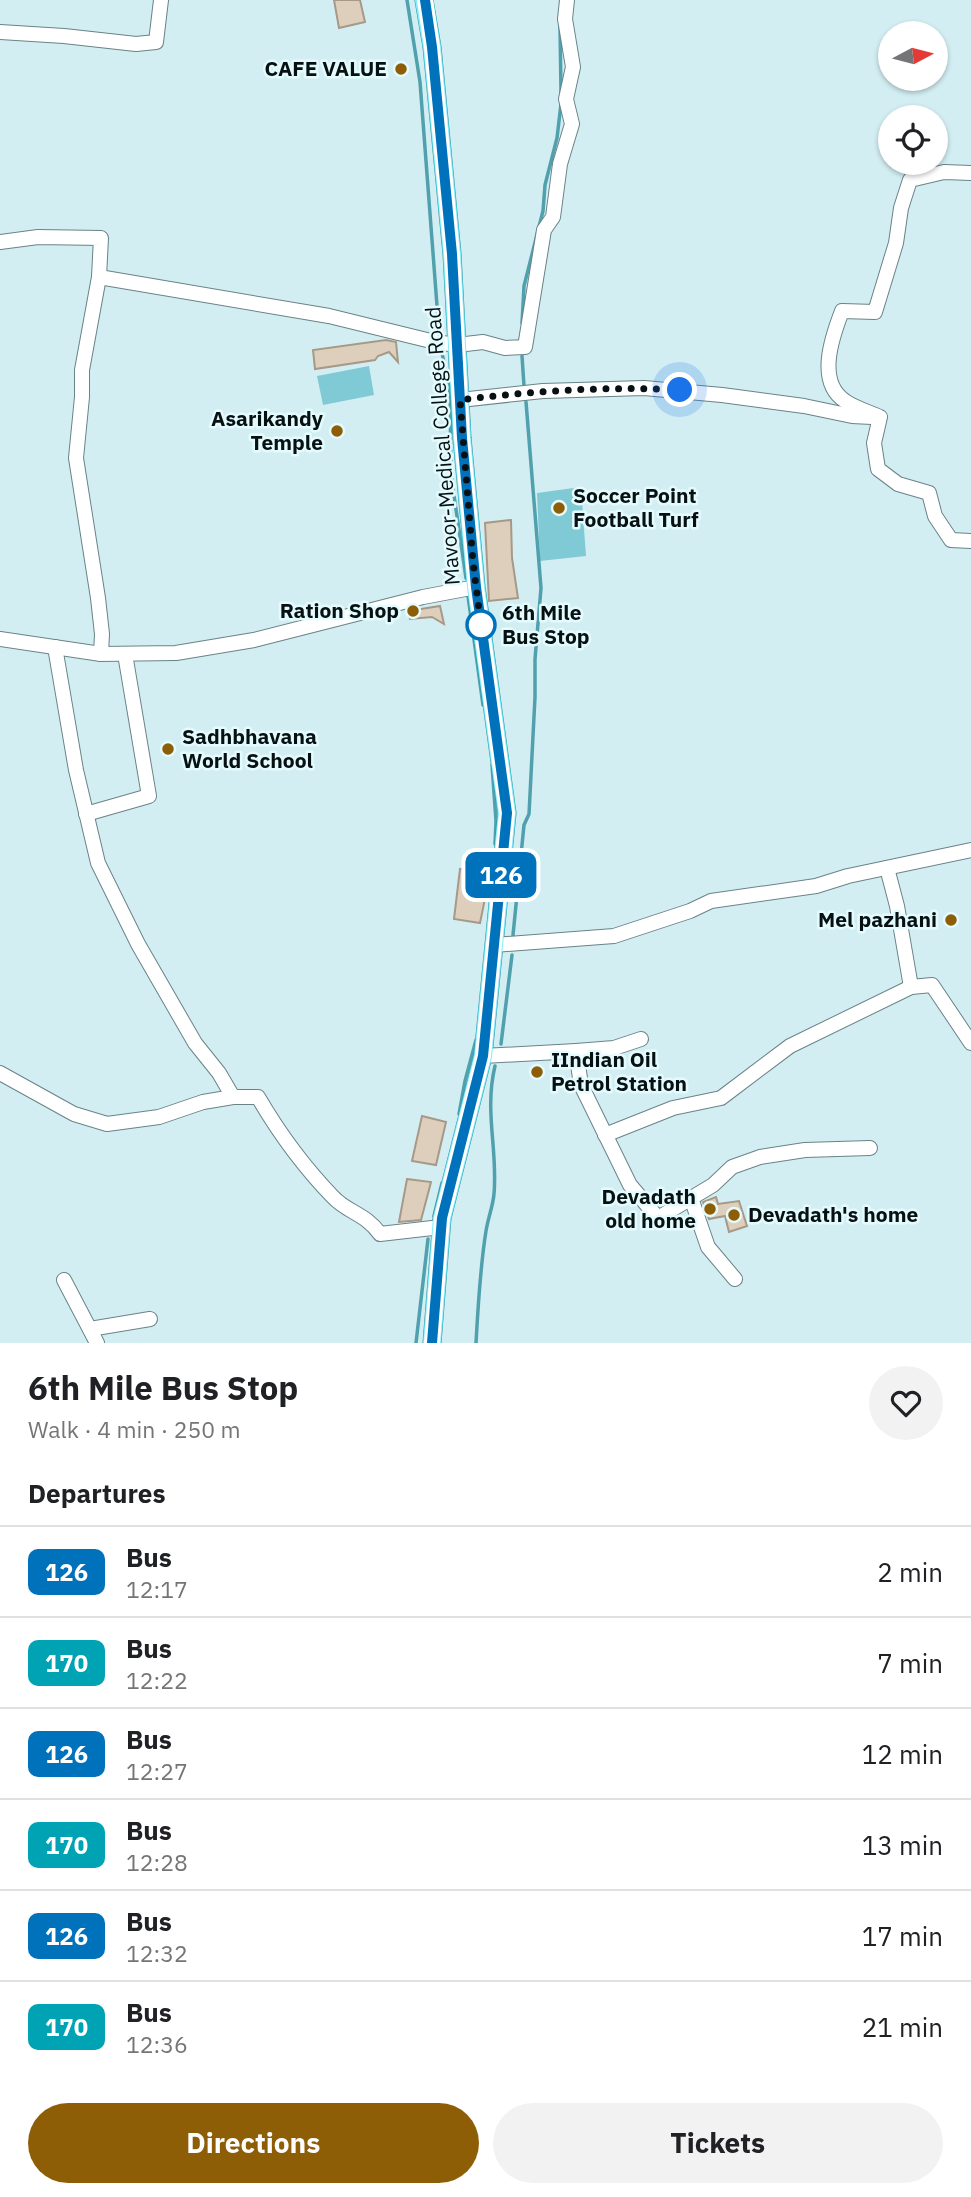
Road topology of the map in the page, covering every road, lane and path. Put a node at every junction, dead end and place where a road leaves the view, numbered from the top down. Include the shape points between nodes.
1 (161, 0) edge
2 (425, 0) edge
3 (567, 0) edge
4 (0, 32) edge
5 (971, 173) edge
6 (0, 242) edge
7 (99, 277) junction
8 (457, 345) junction
9 (460, 400) junction
10 (880, 417) junction
11 (971, 541) edge
12 (476, 587) junction
13 (0, 639) edge
14 (55, 647) junction
15 (101, 654) junction
16 (125, 654) junction
17 (86, 814) junction
18 (971, 850) edge
19 (887, 868) junction
20 (494, 945) junction
21 (911, 987) junction
22 (641, 1039) dead end
23 (971, 1042) edge
24 (576, 1051) junction
25 (483, 1056) junction
26 (0, 1073) edge
27 (233, 1097) junction
28 (605, 1135) junction
29 (870, 1148) dead end
30 (691, 1198) junction
31 (441, 1227) junction
32 (735, 1279) dead end
33 (64, 1280) dead end
34 (150, 1319) dead end
35 (90, 1329) junction
36 (97, 1343) edge
37 (432, 1343) edge

1 - 4 street via 156,42
2 - 8 main road, Mavoor-Medical College Road
3 - 8 street via 565,19 573,67 566,99 572,124 560,164 553,217 544,230 525,347 483,342
5 - 10 street via 944,172 910,180 876,312 842,311 831,338 829,381 843,401
6 - 7 street via 101,238
7 - 8 street via 329,316
7 - 15 street via 82,370 76,458 98,598
8 - 9 main road, Mavoor-Medical College Road
9 - 10 street via 542,391 644,388
9 - 12 main road, Mavoor-Medical College Road
10 - 11 street via 874,443 878,469 898,484 929,494 935,516 951,540
12 - 16 street via 254,640 176,653
12 - 20 main road, Mavoor-Medical College Road via 507,813
13 - 14 street
14 - 15 street
14 - 17 street
15 - 16 street
16 - 17 street via 149,796
17 - 27 street via 98,863 138,944 195,1043
18 - 19 street
19 - 20 street via 816,886 711,901 614,936
19 - 21 street
20 - 25 main road, Mavoor-Medical College Road
21 - 23 street via 932,985
21 - 28 street via 790,1046 721,1098 673,1108
22 - 24 street via 614,1048
24 - 25 street
24 - 28 street via 581,1085
25 - 31 main road, Mavoor-Medical College Road
26 - 27 street via 74,1114 107,1124 159,1117
27 - 31 street via 258,1097 278,1132 335,1200 371,1221 380,1234
28 - 30 street via 630,1185 658,1218
29 - 30 street via 760,1157 732,1167
30 - 32 street via 708,1247
31 - 37 main road, Mavoor-Medical College Road
33 - 35 street
34 - 35 street
35 - 36 street

